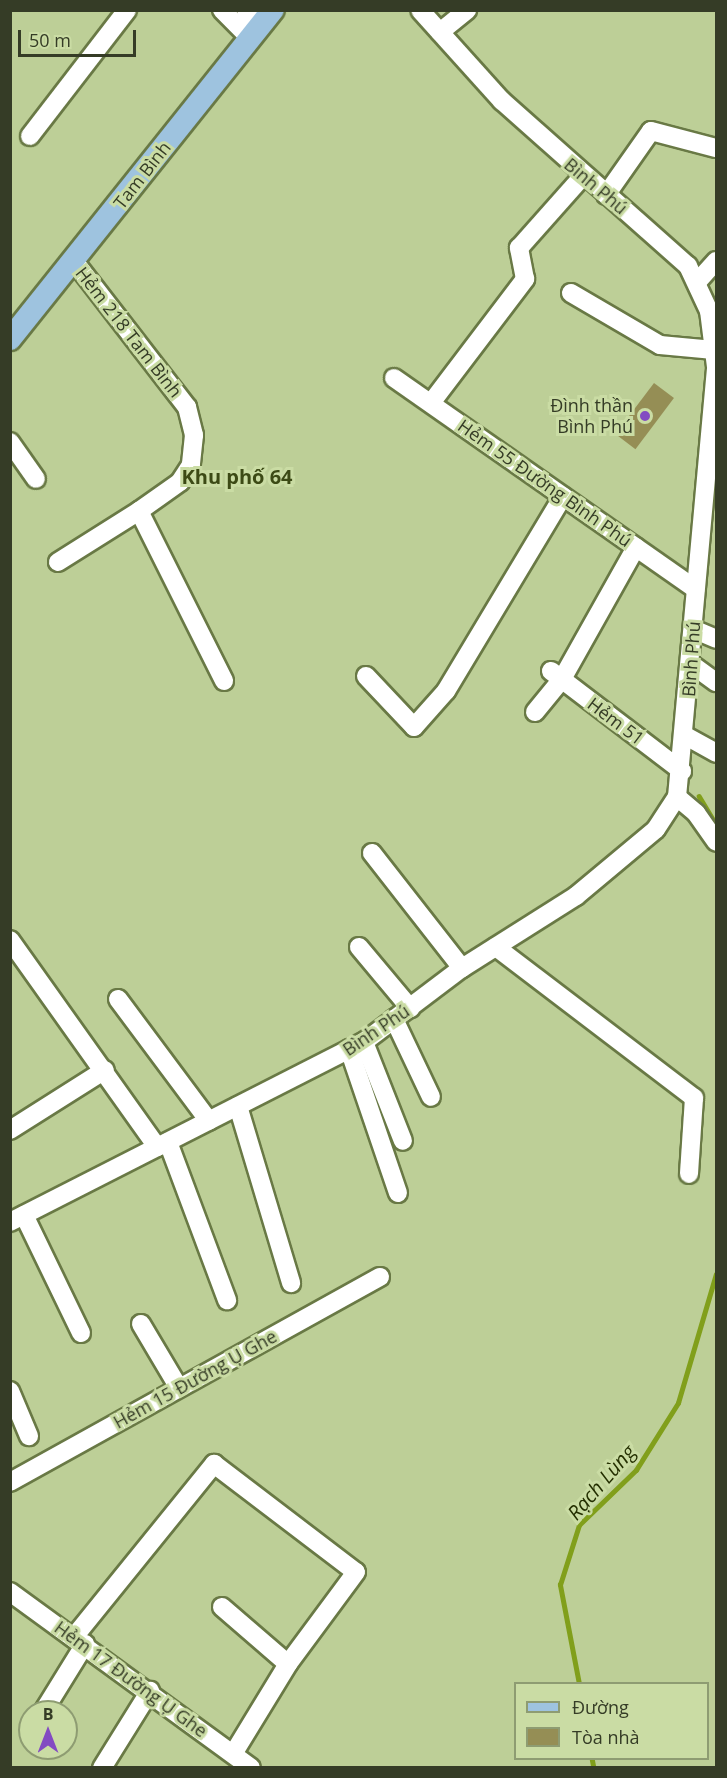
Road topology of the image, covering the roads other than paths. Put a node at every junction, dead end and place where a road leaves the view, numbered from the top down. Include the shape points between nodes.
1 (128, 10) edge
2 (222, 10) edge
3 (273, 10) edge
4 (420, 10) edge
5 (467, 10) edge
6 (251, 26) edge
7 (440, 32) junction
8 (30, 136) dead end
9 (717, 148) edge
10 (583, 176) junction
11 (606, 195) junction
12 (74, 261) junction
13 (717, 261) edge
14 (698, 281) junction
15 (571, 294) dead end
16 (10, 339) edge
17 (715, 361) edge
18 (394, 378) dead end
19 (431, 403) junction
20 (10, 442) edge
21 (712, 469) edge
22 (36, 479) dead end
23 (563, 496) junction
24 (140, 511) junction
25 (711, 516) edge
26 (636, 547) junction
27 (58, 562) dead end
28 (695, 589) junction
29 (693, 629) junction
30 (717, 639) edge
31 (691, 664) junction
32 (557, 675) junction
33 (366, 676) dead end
34 (224, 681) dead end
35 (717, 682) edge
36 (536, 712) dead end
37 (684, 735) junction
38 (717, 753) edge
39 (682, 771) junction
40 (677, 797) junction
41 (717, 842) edge
42 (372, 853) dead end
43 (10, 940) edge
44 (496, 946) junction
45 (359, 947) dead end
46 (462, 968) junction
47 (118, 999) dead end
48 (410, 1008) junction
49 (394, 1019) junction
50 (357, 1046) junction
51 (105, 1071) junction
52 (431, 1097) dead end
53 (238, 1106) junction
54 (209, 1121) junction
55 (10, 1130) edge
56 (403, 1141) dead end
57 (162, 1145) junction
58 (689, 1174) dead end
59 (398, 1193) dead end
60 (17, 1219) edge
61 (380, 1277) dead end
62 (291, 1283) dead end
63 (227, 1300) dead end
64 (141, 1324) dead end
65 (81, 1333) dead end
66 (179, 1388) junction
67 (10, 1391) edge
68 (29, 1436) dead end
69 (10, 1482) edge
70 (10, 1592) edge
71 (222, 1607) dead end
72 (80, 1640) junction
73 (288, 1664) junction
74 (150, 1691) junction
75 (49, 1700) edge
76 (233, 1754) junction
77 (102, 1767) edge
78 (251, 1767) edge

1 - 8 street
2 - 6 street
3 - 6 main road, Tam Bình
4 - 7 street, Bình Phú
5 - 7 street
6 - 12 main road, Tam Bình
7 - 10 street, Bình Phú via 502,101
9 - 11 street via 651,130
10 - 11 street, Bình Phú
10 - 19 street via 519,248 525,279
11 - 14 street, Bình Phú via 688,266
12 - 16 main road, Tam Bình
12 - 24 street, Hẻm 218 Tam Bình via 187,407 194,435 192,465 180,482
13 - 14 street
14 - 17 street, Bình Phú via 709,311
15 - 17 street via 660,345
17 - 21 street, Bình Phú
18 - 19 street, Hẻm 55 Đường Bình Phú
19 - 23 street, Hẻm 55 Đường Bình Phú
20 - 22 street
21 - 25 street, Bình Phú
23 - 26 street, Hẻm 55 Đường Bình Phú
23 - 33 street via 446,692 414,727
24 - 27 street, Hẻm 218 Tam Bình
24 - 34 street
25 - 28 street, Bình Phú
26 - 28 street, Hẻm 55 Đường Bình Phú
26 - 32 street
28 - 29 street, Bình Phú
29 - 30 street
29 - 31 street, Bình Phú
31 - 35 street
31 - 37 street, Bình Phú
32 - 36 street
32 - 39 street, Hẻm 51
37 - 38 street
37 - 39 street, Bình Phú
39 - 40 street, Bình Phú
40 - 41 street via 696,813
40 - 44 street, Bình Phú via 647,837 576,896
42 - 46 street
43 - 51 street
44 - 46 street, Bình Phú
44 - 58 street via 694,1098
45 - 48 street
46 - 48 street, Bình Phú
47 - 54 street
48 - 49 street, Bình Phú
49 - 50 street, Bình Phú
49 - 52 street
50 - 53 street, Bình Phú
50 - 56 street
50 - 59 street
51 - 55 street
51 - 57 street
53 - 54 street, Bình Phú
53 - 62 street
54 - 57 street, Bình Phú
57 - 60 street, Bình Phú
57 - 63 street
60 - 65 street
61 - 66 street, Hẻm 15 Đường Ụ Ghe
64 - 66 street
66 - 69 street, Hẻm 15 Đường Ụ Ghe
67 - 68 street
70 - 72 street, Hẻm 17 Đường Ụ Ghe
71 - 73 street
72 - 73 street via 214,1464 356,1572
72 - 74 street, Hẻm 17 Đường Ụ Ghe
72 - 75 street
73 - 76 street
74 - 76 street, Hẻm 17 Đường Ụ Ghe
74 - 77 street
76 - 78 street, Hẻm 17 Đường Ụ Ghe

